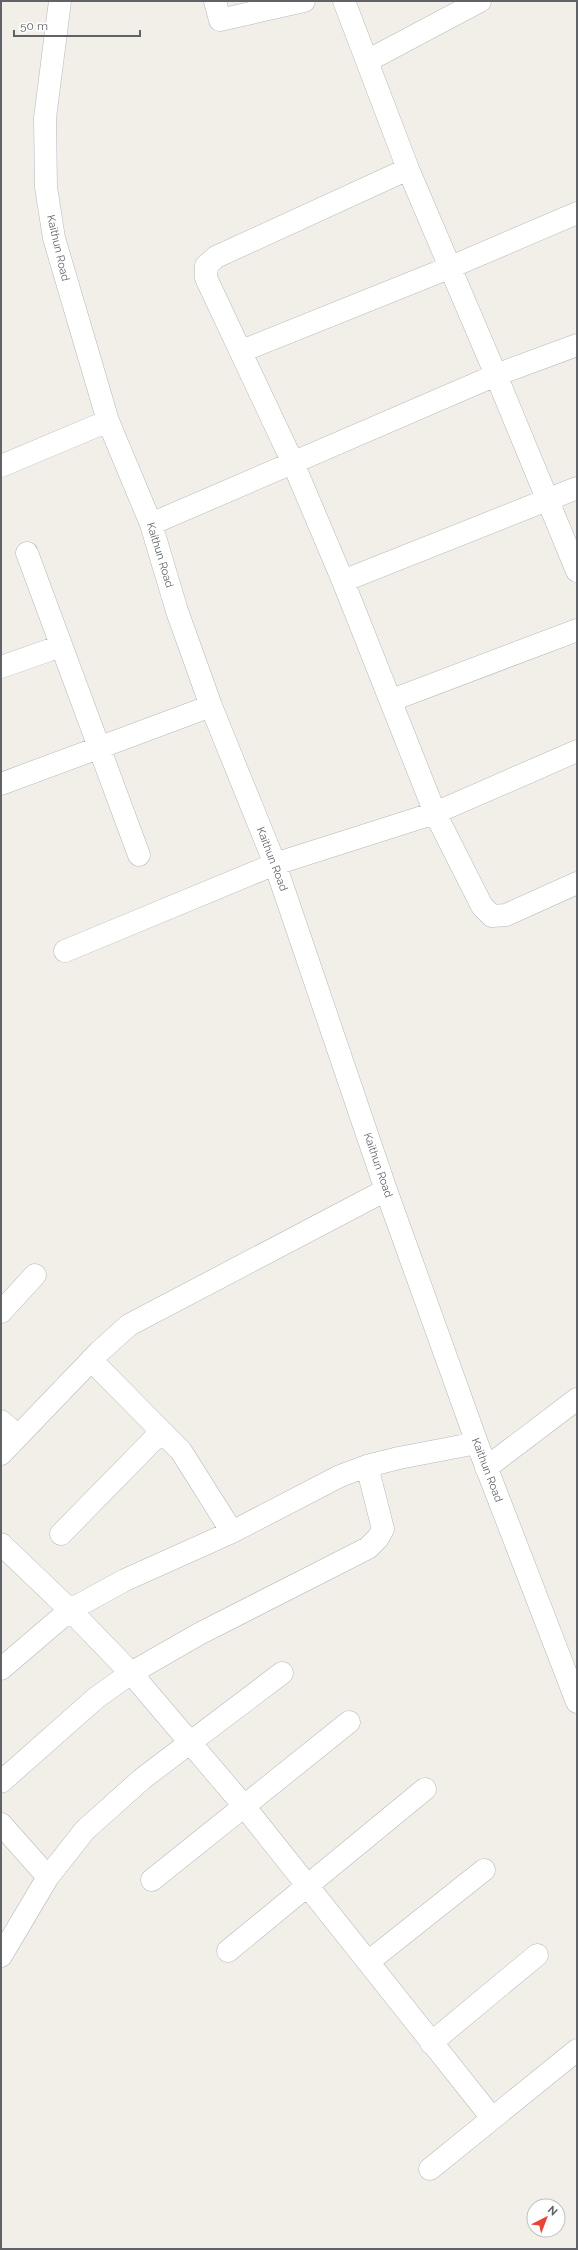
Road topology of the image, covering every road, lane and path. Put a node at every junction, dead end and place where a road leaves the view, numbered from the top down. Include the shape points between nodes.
1 (60, 1) edge
2 (215, 1) edge
3 (304, 1) edge
4 (344, 1) edge
5 (480, 1) edge
6 (367, 61) junction
7 (408, 169) junction
8 (577, 213) edge
9 (451, 267) junction
10 (577, 344) edge
11 (242, 351) junction
12 (496, 375) junction
13 (108, 421) junction
14 (293, 463) junction
15 (1, 466) edge
16 (577, 488) edge
17 (546, 500) junction
18 (151, 524) junction
19 (27, 553) dead end
20 (577, 571) edge
21 (343, 581) junction
22 (577, 630) edge
23 (61, 646) junction
24 (1, 667) edge
25 (392, 700) junction
26 (211, 706) junction
27 (100, 748) junction
28 (577, 751) edge
29 (1, 784) edge
30 (435, 813) junction
31 (139, 855) dead end
32 (275, 864) junction
33 (577, 883) edge
34 (65, 950) dead end
35 (386, 1190) junction
36 (35, 1275) dead end
37 (1, 1312) edge
38 (91, 1360) junction
39 (577, 1399) edge
40 (1, 1421) edge
41 (161, 1432) junction
42 (18, 1436) junction
43 (477, 1443) junction
44 (1, 1454) edge
45 (367, 1466) junction
46 (486, 1468) junction
47 (232, 1532) junction
48 (61, 1534) dead end
49 (3, 1549) edge
50 (70, 1610) junction
51 (1, 1668) edge
52 (131, 1673) junction
53 (282, 1673) dead end
54 (573, 1681) edge
55 (577, 1702) edge
56 (349, 1722) dead end
57 (189, 1741) junction
58 (1, 1782) edge
59 (426, 1789) dead end
60 (244, 1806) junction
61 (1, 1824) edge
62 (484, 1870) dead end
63 (48, 1877) junction
64 (152, 1880) dead end
65 (307, 1886) junction
66 (228, 1951) dead end
67 (537, 1955) dead end
68 (1, 1956) edge
69 (368, 1962) junction
70 (432, 2043) junction
71 (577, 2050) edge
72 (492, 2118) junction
73 (430, 2169) dead end

1 - 13 street, Kaithun Road via 45,118 46,187 54,238
2 - 3 street via 220,20
4 - 6 street
5 - 6 street
6 - 7 street
7 - 9 street
7 - 11 street via 216,257 206,266 206,278
8 - 9 street
9 - 11 street
9 - 12 street
10 - 12 street
11 - 14 street
12 - 14 street
12 - 17 street
13 - 15 street
13 - 18 street, Kaithun Road
14 - 18 street
14 - 21 street
16 - 17 street
17 - 20 street
17 - 21 street
18 - 26 street, Kaithun Road via 177,611
19 - 23 street
21 - 25 street
22 - 25 street
23 - 24 street
23 - 27 street
25 - 30 street
26 - 27 street
26 - 32 street, Kaithun Road
27 - 29 street
27 - 31 street
28 - 30 street
30 - 32 street
30 - 33 street via 482,906 492,916 506,915
32 - 34 street
32 - 35 street, Kaithun Road
35 - 38 street via 129,1325
35 - 43 street, Kaithun Road
36 - 37 street
38 - 41 street
38 - 42 street
39 - 46 street
40 - 42 street
41 - 47 street via 181,1451
41 - 48 street
42 - 44 street
43 - 45 street
43 - 46 street, Kaithun Road
45 - 47 street via 340,1476
45 - 52 street via 383,1528 368,1548 199,1634
46 - 54 street, Kaithun Road
47 - 50 street via 125,1580
49 - 50 street
50 - 51 street
50 - 52 street
52 - 57 street
52 - 58 street via 96,1698
53 - 57 street
54 - 55 street, Kaithun Road
56 - 60 street
57 - 60 street
57 - 63 street via 85,1830
59 - 65 street
60 - 64 street
60 - 65 street
61 - 63 street
62 - 69 street
63 - 68 street
65 - 66 street
65 - 69 street
67 - 70 street
69 - 70 street
70 - 72 street
71 - 72 street
72 - 73 street

